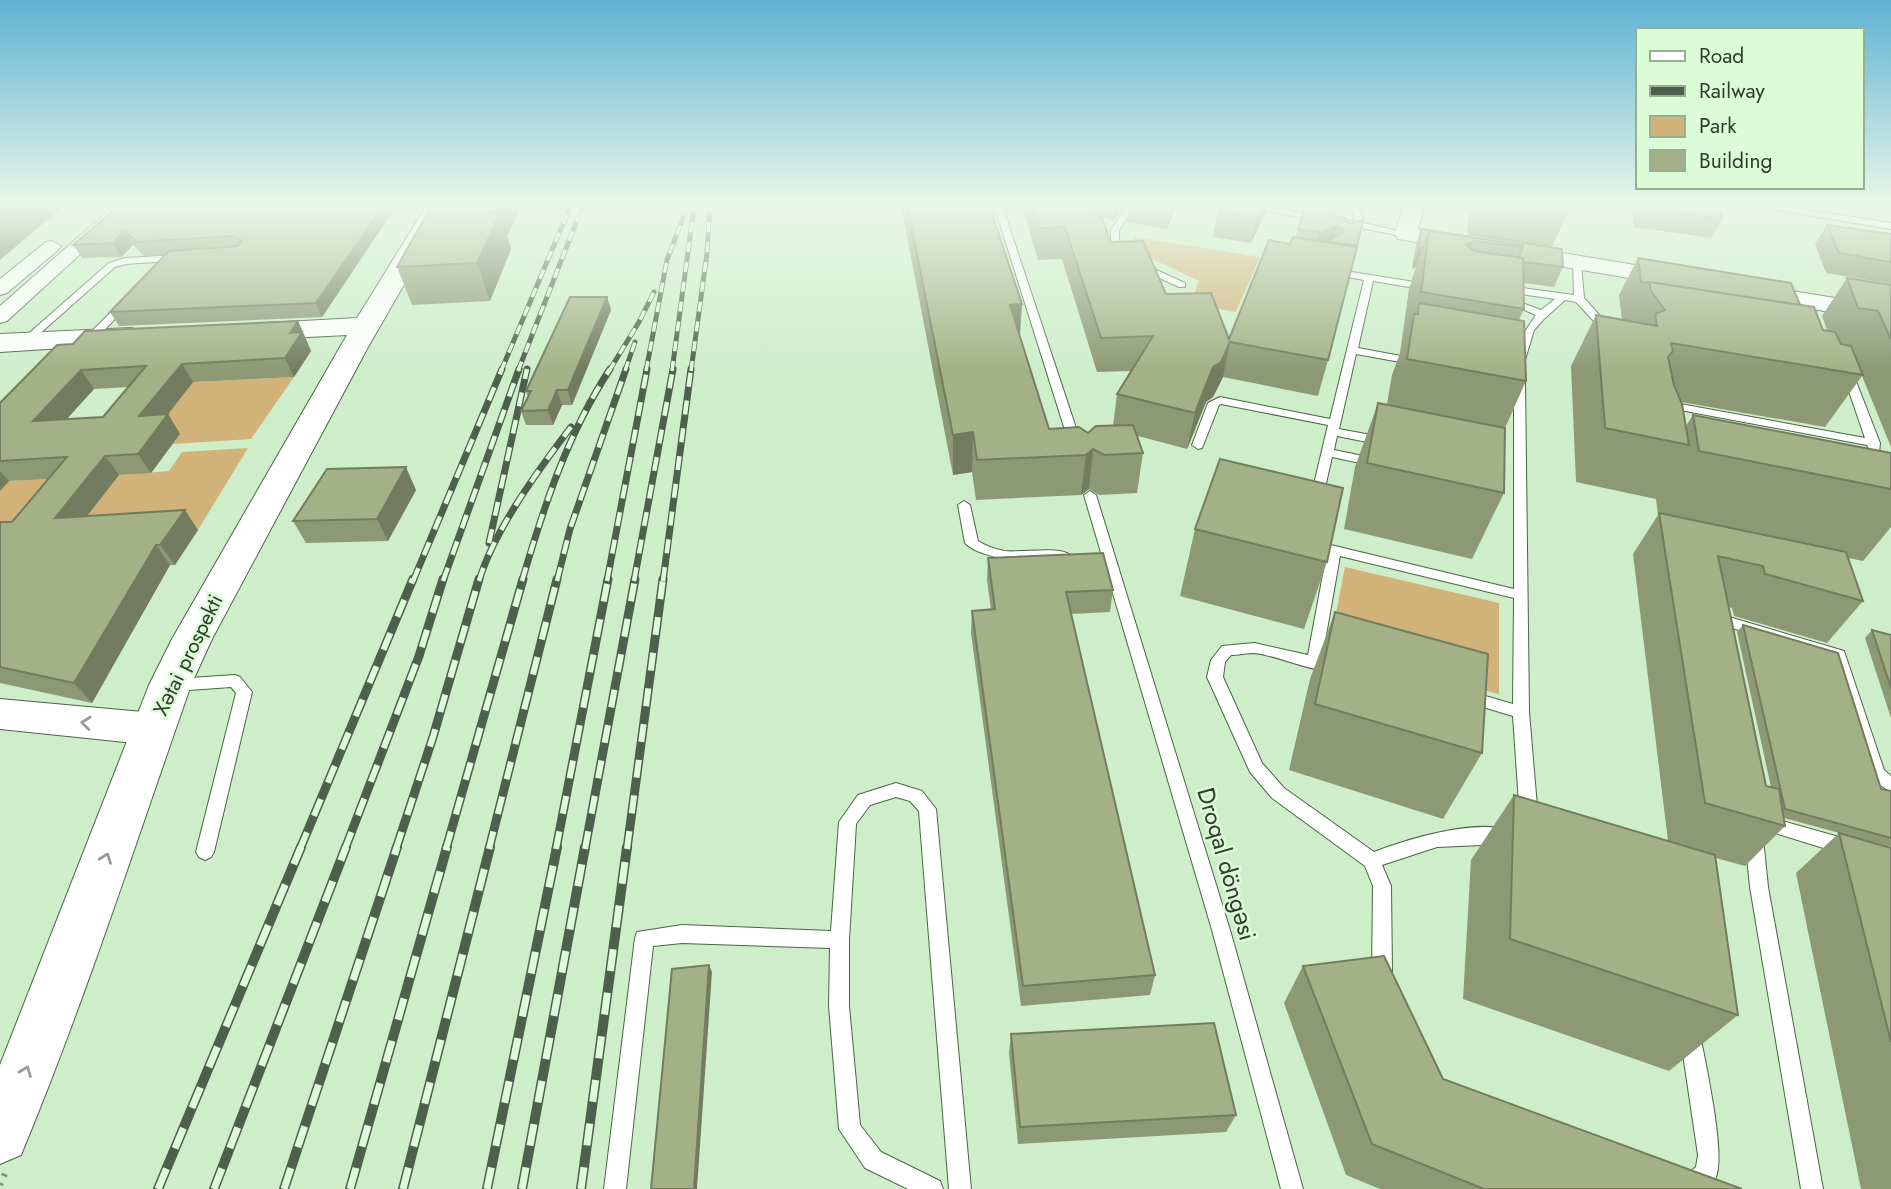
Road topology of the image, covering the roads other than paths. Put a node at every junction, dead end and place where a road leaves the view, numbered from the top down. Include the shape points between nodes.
1 (42, 260) edge
2 (61, 260) edge
3 (136, 260) edge
4 (405, 260) edge
5 (1018, 260) edge
6 (1134, 260) edge
7 (1567, 260) edge
8 (1576, 262) junction
9 (1317, 269) edge
10 (1416, 274) dead end
11 (1429, 276) edge
12 (1369, 277) junction
13 (1700, 283) edge
14 (1182, 285) dead end
15 (1496, 287) edge
16 (1727, 287) edge
17 (1436, 288) edge
18 (0, 289) edge
19 (1489, 296) edge
20 (131, 298) edge
21 (1562, 298) junction
22 (1578, 299) junction
23 (1513, 314) edge
24 (1891, 315) edge
25 (1539, 316) junction
26 (0, 317) edge
27 (1603, 323) junction
28 (366, 326) junction
29 (1619, 327) edge
30 (228, 333) edge
31 (159, 336) edge
32 (1615, 341) edge
33 (12, 343) edge
34 (75, 344) junction
35 (1353, 350) junction
36 (1834, 362) edge
37 (1430, 364) edge
38 (1494, 376) edge
39 (1520, 381) junction
40 (1652, 404) edge
41 (1333, 427) junction
42 (1874, 443) junction
43 (1399, 444) edge
44 (1198, 445) edge
45 (1326, 452) junction
46 (1079, 453) edge
47 (1391, 466) edge
48 (1879, 466) edge
49 (1090, 495) dead end
50 (964, 505) dead end
51 (1313, 517) edge
52 (1305, 538) edge
53 (1334, 550) junction
54 (1074, 555) edge
55 (1520, 595) junction
56 (1712, 643) edge
57 (1314, 663) junction
58 (1349, 668) edge
59 (1459, 695) edge
60 (162, 707) junction
61 (1521, 712) junction
62 (0, 714) edge
63 (1891, 785) edge
64 (205, 852) dead end
65 (1865, 852) edge
66 (1372, 861) junction
67 (840, 940) junction
68 (1382, 988) edge
69 (1688, 1020) edge
70 (0, 1134) edge
71 (1667, 1173) edge
72 (615, 1189) edge
73 (932, 1189) edge
74 (960, 1189) edge
75 (1292, 1189) edge
76 (1812, 1189) edge

1 - 18 street
2 - 26 street
3 - 33 lane via 112,265
4 - 28 main road, Xətai prospekti
5 - 46 lane
6 - 14 lane
7 - 8 street
8 - 13 street
8 - 22 lane
9 - 12 lane
10 - 11 lane
12 - 17 lane
12 - 35 lane
15 - 21 lane
16 - 24 street
19 - 25 lane
20 - 34 lane
21 - 22 lane
21 - 25 lane
22 - 27 lane
23 - 25 lane
25 - 39 lane via 1522,346
27 - 29 lane
27 - 32 lane
28 - 30 main road
28 - 60 main road, Xətai prospekti via 199,626
31 - 34 main road
33 - 34 main road
35 - 37 lane
35 - 41 lane
36 - 42 lane via 1850,374
38 - 39 lane
39 - 55 lane via 1513,467
40 - 42 lane via 1667,403 1807,437
41 - 43 lane
41 - 44 lane via 1220,400 1214,403
41 - 45 lane
42 - 48 lane
45 - 47 lane
45 - 51 lane
49 - 75 lane, Droqal döngəsi via 1104,554 1221,930
50 - 54 lane via 972,543 984,552
52 - 53 lane
53 - 55 lane
53 - 57 lane
55 - 61 lane
56 - 63 lane via 1714,621 1729,622 1839,655 1877,774
57 - 58 lane
57 - 66 lane via 1254,648 1227,650 1218,660 1215,677 1256,767 1270,785
59 - 61 lane
60 -> 62 street
60 - 64 lane via 234,681 244,692
70 -> 60 main road, Xətai prospekti
61 - 66 lane via 1524,837 1456,835
65 - 76 lane via 1750,818
66 - 68 lane via 1382,886
67 - 72 lane via 682,934 644,938
67 - 73 lane via 839,1006 850,1129 873,1160
67 - 74 lane via 848,822 864,800 897,790 916,796 927,808
69 - 71 lane via 1709,1156 1706,1173 1693,1183

